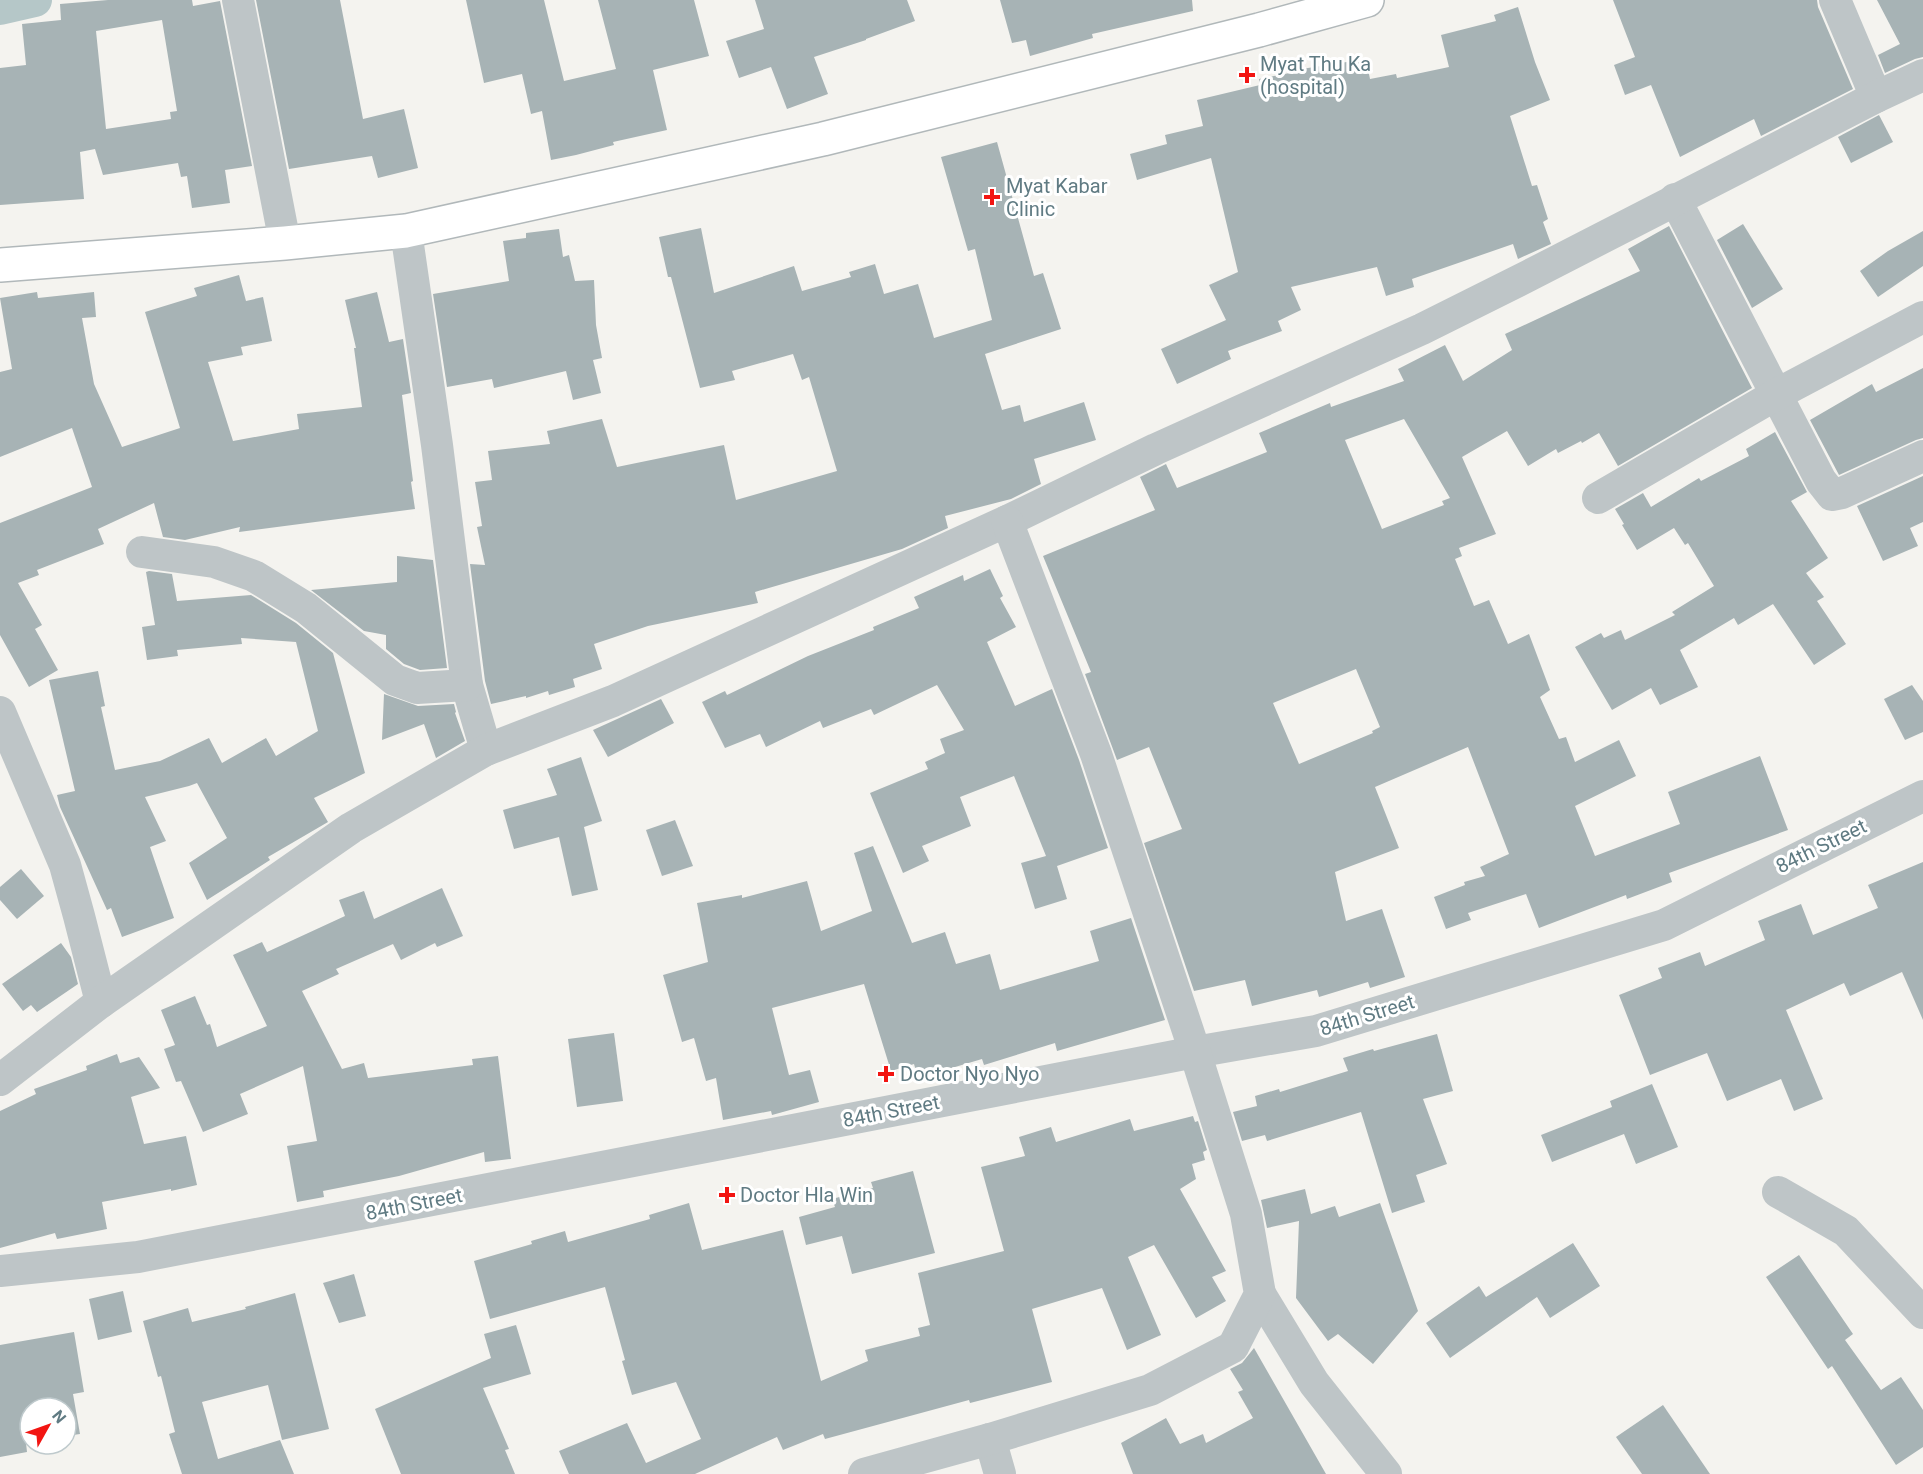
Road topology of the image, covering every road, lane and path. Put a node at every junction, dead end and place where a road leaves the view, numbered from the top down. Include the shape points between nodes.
1 (238, 0) edge
2 (1367, 0) edge
3 (1835, 0) edge
4 (1923, 75) edge
5 (1876, 97) junction
6 (1675, 200) junction
7 (406, 231) junction
8 (285, 243) junction
9 (0, 265) edge
10 (1923, 316) edge
11 (1777, 394) junction
12 (1923, 456) edge
13 (1598, 498) dead end
14 (1006, 521) junction
15 (142, 552) dead end
16 (467, 685) junction
17 (0, 712) edge
18 (486, 750) junction
19 (1923, 796) edge
20 (100, 1002) junction
21 (1196, 1052) junction
22 (0, 1080) edge
23 (1778, 1192) dead end
24 (0, 1271) edge
25 (1260, 1294) junction
26 (1923, 1312) edge
27 (990, 1438) junction
28 (864, 1474) edge
29 (1000, 1474) edge
30 (1386, 1474) edge

1 - 8 street
2 - 7 main road via 823,139
3 - 5 street
4 - 5 street
5 - 6 street
6 - 11 street
6 - 14 street via 1422,329
7 - 8 main road
7 - 16 street
8 - 9 main road
10 - 11 street
11 - 12 street via 1832,495
11 - 13 street
14 - 18 street via 613,701
14 - 21 street via 1096,754
15 - 16 street via 214,562 254,576 306,608 395,680 417,688
16 - 18 street
17 - 20 street via 65,865
18 - 20 street via 351,828
19 - 21 street, 84th Street via 1664,925 1316,1031
20 - 22 street
21 - 24 street, 84th Street via 138,1257
21 - 25 street via 1246,1214
23 - 26 street via 1846,1231
25 - 27 street via 1233,1347 1150,1390
25 - 30 street via 1314,1383
27 - 28 street
27 - 29 street

